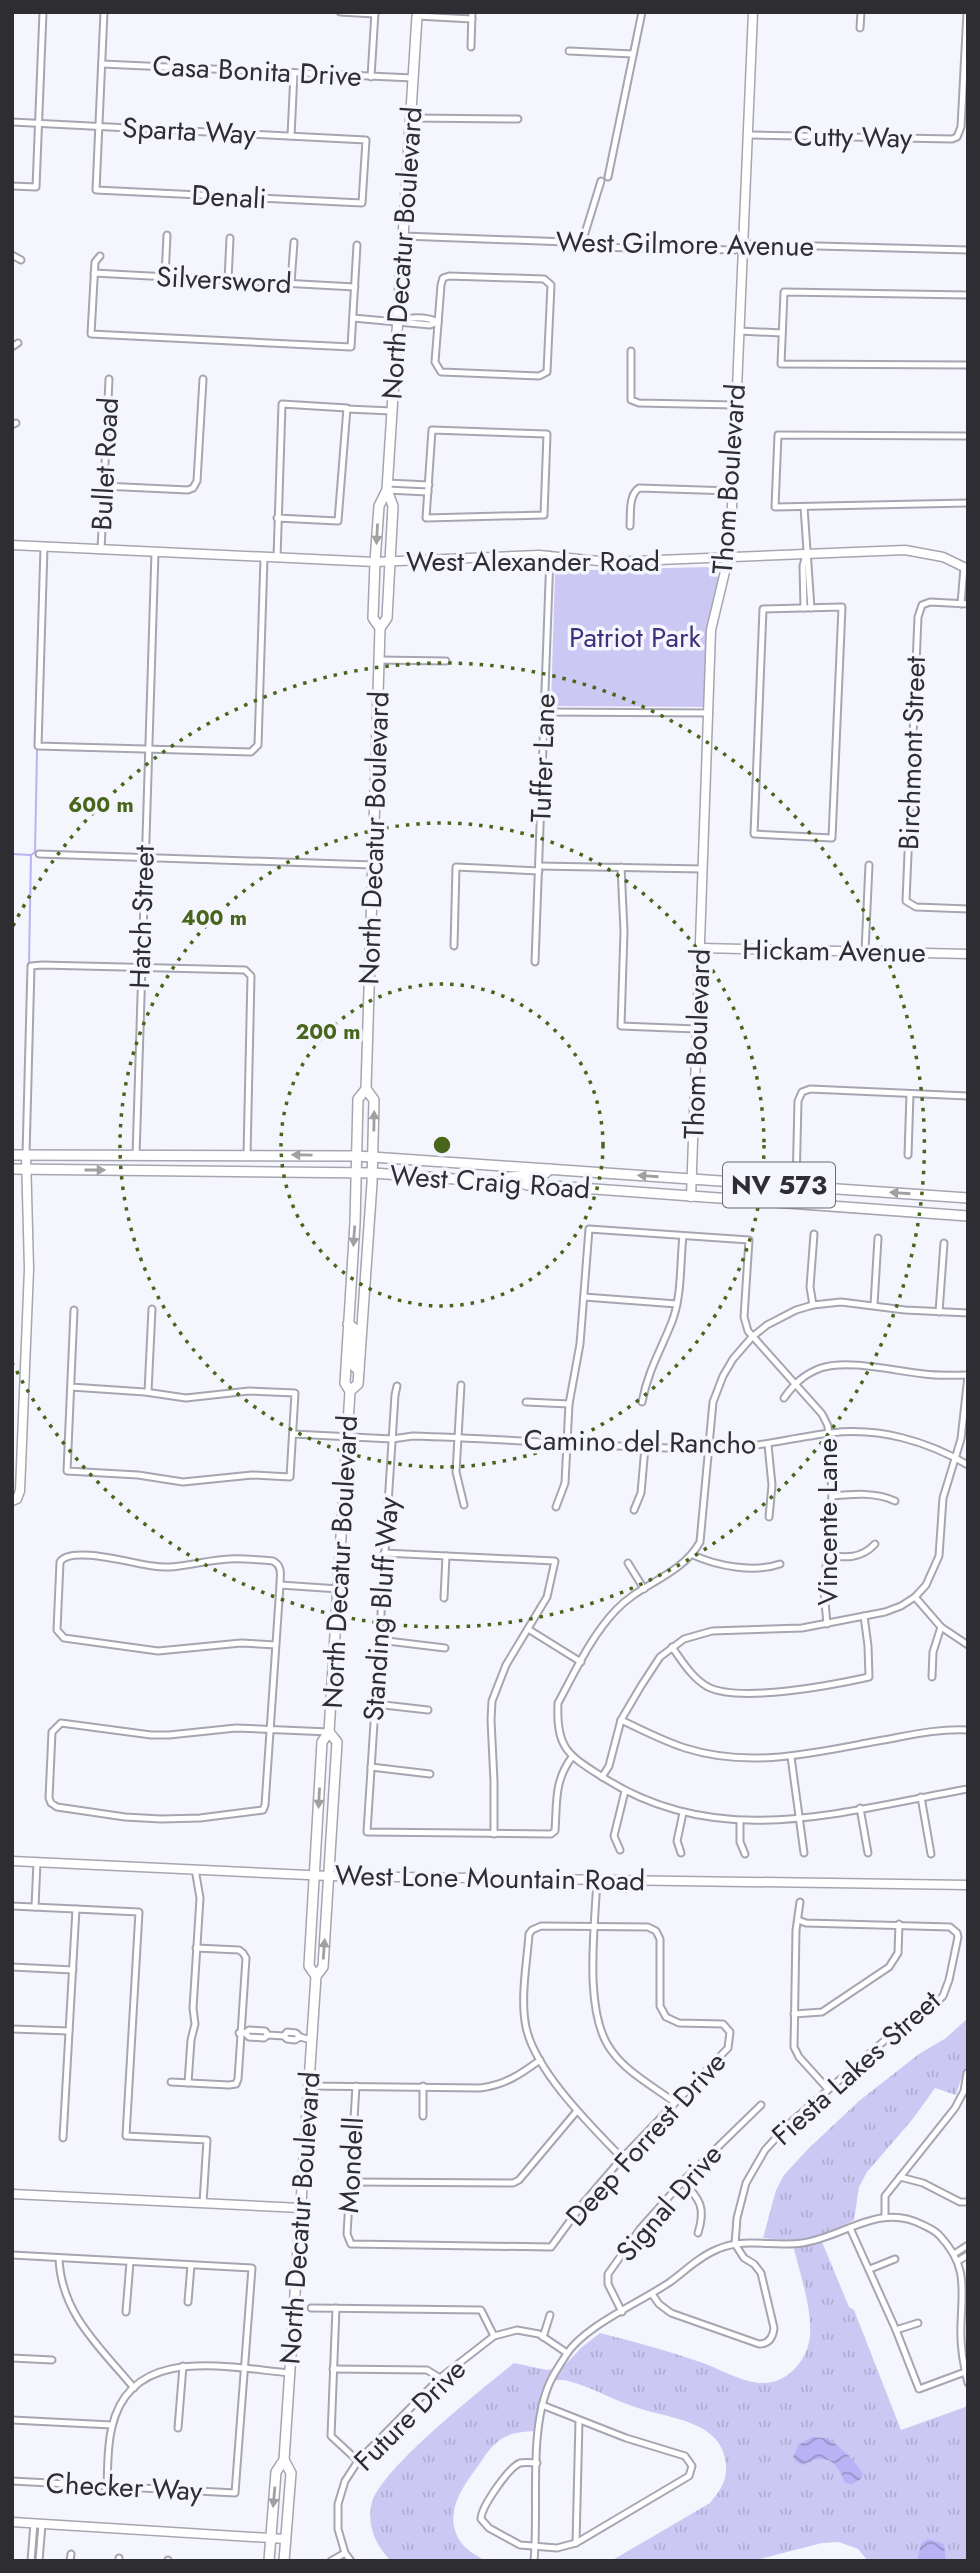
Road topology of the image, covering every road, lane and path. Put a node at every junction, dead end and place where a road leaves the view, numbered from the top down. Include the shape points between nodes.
1 (43, 12) edge
2 (104, 12) edge
3 (340, 12) edge
4 (642, 12) edge
5 (753, 12) edge
6 (860, 12) edge
7 (967, 12) edge
8 (375, 13) edge
9 (417, 13) edge
10 (472, 15) edge
11 (860, 28) dead end
12 (967, 42) edge
13 (471, 47) dead end
14 (569, 51) dead end
15 (633, 54) junction
16 (102, 64) junction
17 (294, 73) junction
18 (371, 77) junction
19 (413, 78) junction
20 (411, 118) junction
21 (518, 119) dead end
22 (12, 122) edge
23 (38, 124) junction
24 (99, 127) junction
25 (749, 135) junction
26 (291, 136) junction
27 (608, 177) dead end
28 (601, 181) dead end
29 (12, 186) edge
30 (362, 203) joint
31 (167, 235) dead end
32 (403, 236) junction
33 (230, 238) dead end
34 (293, 242) dead end
35 (744, 244) junction
36 (357, 245) dead end
37 (581, 246) junction
38 (968, 250) edge
39 (12, 255) edge
40 (100, 256) dead end
41 (21, 260) dead end
42 (94, 273) junction
43 (165, 277) junction
44 (228, 280) junction
45 (291, 283) junction
46 (355, 286) junction
47 (968, 295) edge
48 (353, 318) junction
49 (397, 321) junction
50 (438, 323) junction
51 (738, 331) junction
52 (782, 333) junction
53 (631, 351) dead end
54 (968, 365) edge
55 (109, 379) dead end
56 (203, 379) dead end
57 (735, 405) junction
58 (347, 408) junction
59 (392, 411) junction
60 (968, 436) edge
61 (103, 486) junction
62 (387, 486) junction
63 (428, 489) junction
64 (732, 491) junction
65 (968, 503) edge
66 (804, 507) junction
67 (277, 518) junction
68 (631, 526) dead end
69 (12, 545) edge
70 (44, 547) junction
71 (101, 550) junction
72 (155, 552) junction
73 (550, 555) junction
74 (806, 555) junction
75 (264, 558) junction
76 (277, 558) junction
77 (728, 559) junction
78 (389, 561) junction
79 (375, 562) junction
80 (966, 568) edge
81 (964, 604) edge
82 (807, 608) junction
83 (380, 628) junction
84 (379, 660) junction
85 (446, 661) dead end
86 (545, 712) junction
87 (709, 713) junction
88 (147, 748) junction
89 (39, 854) dead end
90 (144, 858) junction
91 (373, 865) junction
92 (869, 865) dead end
93 (621, 867) junction
94 (539, 868) junction
95 (703, 869) junction
96 (968, 909) edge
97 (454, 946) dead end
98 (701, 948) junction
99 (865, 951) junction
100 (968, 954) edge
101 (536, 962) dead end
102 (141, 967) junction
103 (697, 1029) junction
104 (366, 1089) junction
105 (911, 1094) junction
106 (968, 1096) edge
107 (12, 1155) edge
108 (26, 1155) junction
109 (202, 1155) junction
110 (247, 1155) junction
111 (908, 1155) dead end
112 (136, 1156) junction
113 (357, 1156) junction
114 (373, 1157) junction
115 (529, 1168) junction
116 (12, 1169) edge
117 (550, 1169) junction
118 (26, 1170) junction
119 (202, 1171) junction
120 (356, 1173) junction
121 (373, 1173) junction
122 (692, 1179) junction
123 (505, 1184) junction
124 (527, 1185) junction
125 (796, 1186) junction
126 (691, 1197) junction
127 (968, 1198) edge
128 (968, 1216) edge
129 (814, 1234) dead end
130 (682, 1236) junction
131 (878, 1238) dead end
132 (944, 1243) dead end
133 (584, 1297) junction
134 (677, 1304) junction
135 (813, 1305) junction
136 (874, 1305) junction
137 (152, 1309) dead end
138 (74, 1310) dead end
139 (939, 1312) junction
140 (968, 1312) edge
141 (348, 1324) junction
142 (752, 1336) junction
143 (347, 1342) junction
144 (360, 1355) junction
145 (359, 1371) junction
146 (968, 1376) edge
147 (795, 1383) junction
148 (461, 1385) dead end
149 (397, 1386) dead end
150 (71, 1387) junction
151 (350, 1391) junction
152 (148, 1392) junction
153 (784, 1398) dead end
154 (526, 1402) dead end
155 (642, 1402) dead end
156 (569, 1404) junction
157 (829, 1433) junction
158 (293, 1434) junction
159 (348, 1436) junction
160 (458, 1437) junction
161 (392, 1439) junction
162 (567, 1443) junction
163 (768, 1445) junction
164 (645, 1447) junction
165 (707, 1450) junction
166 (955, 1457) junction
167 (968, 1465) edge
168 (832, 1496) junction
169 (14, 1500) edge
170 (895, 1501) dead end
171 (464, 1505) dead end
172 (556, 1507) dead end
173 (634, 1510) dead end
174 (769, 1517) dead end
175 (875, 1544) dead end
176 (384, 1553) junction
177 (693, 1555) junction
178 (826, 1555) junction
179 (446, 1556) junction
180 (628, 1563) dead end
181 (780, 1564) dead end
182 (280, 1586) junction
183 (339, 1589) junction
184 (644, 1589) junction
185 (915, 1597) junction
186 (444, 1598) dead end
187 (864, 1616) junction
188 (827, 1624) junction
189 (941, 1627) junction
190 (528, 1629) junction
191 (379, 1640) junction
192 (276, 1645) junction
193 (968, 1645) edge
194 (672, 1647) junction
195 (445, 1648) dead end
196 (581, 1662) junction
197 (932, 1677) dead end
198 (375, 1704) junction
199 (428, 1710) dead end
200 (621, 1720) junction
201 (271, 1729) junction
202 (968, 1730) edge
203 (329, 1732) junction
204 (572, 1757) junction
205 (791, 1757) junction
206 (371, 1767) junction
207 (430, 1774) dead end
208 (602, 1777) junction
209 (968, 1788) edge
210 (625, 1791) junction
211 (921, 1797) junction
212 (860, 1808) junction
213 (682, 1813) junction
214 (800, 1819) junction
215 (740, 1822) junction
216 (494, 1834) junction
217 (620, 1850) dead end
218 (681, 1853) dead end
219 (804, 1853) dead end
220 (869, 1853) dead end
221 (745, 1854) dead end
222 (931, 1854) dead end
223 (12, 1861) edge
224 (37, 1862) junction
225 (195, 1869) junction
226 (314, 1875) junction
227 (329, 1876) junction
228 (597, 1880) junction
229 (968, 1885) edge
230 (800, 1902) dead end
231 (12, 1906) edge
232 (35, 1907) junction
233 (76, 1909) junction
234 (798, 1920) junction
235 (899, 1924) junction
236 (595, 1926) junction
237 (196, 1948) junction
238 (12, 1967) edge
239 (73, 1970) junction
240 (316, 1976) junction
241 (794, 2014) junction
242 (12, 2029) edge
243 (69, 2031) junction
244 (242, 2033) junction
245 (311, 2040) junction
246 (540, 2060) junction
247 (967, 2073) edge
248 (171, 2082) dead end
249 (188, 2083) junction
250 (309, 2086) junction
251 (356, 2086) junction
252 (423, 2086) junction
253 (827, 2088) junction
254 (960, 2099) junction
255 (968, 2099) edge
256 (674, 2102) junction
257 (761, 2105) dead end
258 (576, 2112) junction
259 (423, 2116) dead end
260 (63, 2138) dead end
261 (622, 2158) junction
262 (900, 2178) junction
263 (682, 2181) junction
264 (350, 2182) junction
265 (12, 2194) edge
266 (966, 2202) edge
267 (203, 2203) junction
268 (302, 2208) junction
269 (885, 2217) junction
270 (850, 2228) junction
271 (698, 2233) dead end
272 (351, 2244) joint
273 (735, 2244) junction
274 (968, 2245) edge
275 (954, 2254) junction
276 (12, 2255) edge
277 (968, 2255) edge
278 (59, 2258) junction
279 (895, 2259) dead end
280 (958, 2261) junction
281 (130, 2262) junction
282 (191, 2265) junction
283 (870, 2269) junction
284 (652, 2294) junction
285 (188, 2302) dead end
286 (312, 2308) dead end
287 (336, 2308) junction
288 (126, 2312) dead end
289 (622, 2312) junction
290 (551, 2315) dead end
291 (918, 2323) dead end
292 (896, 2330) junction
293 (494, 2336) junction
294 (544, 2337) junction
295 (567, 2353) junction
296 (12, 2358) edge
297 (52, 2360) dead end
298 (183, 2365) junction
299 (244, 2369) junction
300 (333, 2369) junction
301 (965, 2372) junction
302 (291, 2373) junction
303 (440, 2378) junction
304 (968, 2383) edge
305 (134, 2388) junction
306 (542, 2404) junction
307 (12, 2420) edge
308 (579, 2421) junction
309 (112, 2425) junction
310 (178, 2428) dead end
311 (284, 2460) junction
312 (358, 2461) junction
313 (537, 2463) junction
314 (12, 2481) edge
315 (107, 2486) junction
316 (12, 2522) edge
317 (38, 2524) junction
318 (271, 2538) junction
319 (286, 2539) junction
320 (576, 2543) junction
321 (536, 2547) junction
322 (345, 2553) junction
323 (31, 2561) edge
324 (39, 2561) edge
325 (269, 2561) edge
326 (284, 2561) edge
327 (331, 2561) edge
328 (351, 2561) edge
329 (534, 2561) edge

1 - 23 street
2 - 16 street
3 - 8 street
4 - 15 street
5 - 25 street, Thom Boulevard
6 - 11 street
7 - 12 street
8 - 18 street
9 - 10 street
9 - 19 main road, North Decatur Boulevard
10 - 13 street
12 - 25 street, Cutty Way via 961,127 953,139
14 - 15 street
15 - 27 street
16 - 17 street, Casa Bonita Drive
16 - 24 street
17 - 18 street, Casa Bonita Drive
17 - 26 street
18 - 19 street, Casa Bonita Drive
19 - 20 main road, North Decatur Boulevard
20 - 21 street
20 - 32 main road, North Decatur Boulevard
22 - 23 street, Sparta Way
23 - 24 street, Sparta Way
23 - 29 street via 36,187
24 - 26 street, Sparta Way
24 - 30 street, Denali via 96,190
25 - 35 street, Thom Boulevard
26 - 30 street, Sparta Way via 366,140
28 - 37 street
31 - 43 street
32 - 37 street, West Gilmore Avenue
32 - 49 main road, North Decatur Boulevard
33 - 44 street
34 - 45 street
35 - 37 street, West Gilmore Avenue via 735,250
35 - 38 street, West Gilmore Avenue
35 - 51 street, Thom Boulevard
36 - 46 street
39 - 41 street
40 - 42 street
42 - 43 street, Silversword
42 - 48 street via 91,334 351,347
43 - 44 street, Silversword
44 - 45 street, Silversword
45 - 46 street, Silversword
46 - 48 street
47 - 52 street via 784,292
48 - 49 street
49 - 50 street
49 - 59 main road, North Decatur Boulevard
50 - 50 street via 435,362 441,372 539,376 549,366 551,285 544,279 443,278
51 - 52 street
51 - 57 street, Thom Boulevard
52 - 54 street via 781,364
53 - 57 street via 631,400 639,404
55 - 61 street, Bullet Road
56 - 61 street via 193,488
57 - 64 street, Thom Boulevard
58 - 59 street
58 - 67 street via 338,521
58 - 67 street via 282,404
59 - 62 main road, North Decatur Boulevard
60 - 66 street via 778,435 775,507
61 - 71 street, Bullet Road
62 - 63 street
62 - 78 main road, North Decatur Boulevard via 393,506
62 -> 79 main road, North Decatur Boulevard via 379,506
63 - 63 street via 426,517 544,515 547,434 432,430
64 - 68 street via 639,488 631,499
64 - 77 street, Thom Boulevard
65 - 66 street
66 - 74 street
67 - 76 street
69 - 70 street, West Alexander Road
70 - 71 street, West Alexander Road
70 - 88 street via 38,746
71 - 72 street, West Alexander Road
72 - 75 street, West Alexander Road
72 - 88 street, Hatch Street
73 - 77 street, West Alexander Road via 609,562
73 - 78 street, West Alexander Road
73 - 86 street, Tuffer Lane
74 - 77 street, West Alexander Road
74 - 80 street, West Alexander Road via 905,551 943,557
74 - 82 street
75 - 76 street, West Alexander Road
75 - 88 street via 255,750
76 - 79 street, West Alexander Road
77 - 87 street, Thom Boulevard via 710,630
78 - 79 street, West Alexander Road
78 - 83 main road, North Decatur Boulevard via 387,618
79 - 83 main road, North Decatur Boulevard via 373,618
80 - 81 street
81 - 96 street, Birchmont Street via 930,601 922,605 918,617 906,901 916,907
82 - 82 street via 762,609 754,834 832,838 842,607
83 - 84 main road, North Decatur Boulevard
84 - 85 street
84 - 91 main road, North Decatur Boulevard
86 - 87 street
86 - 94 street, Tuffer Lane
87 - 95 street, Thom Boulevard
88 - 90 street, Hatch Street
89 - 90 street
90 - 91 street
90 - 102 street, Hatch Street
91 - 104 main road, North Decatur Boulevard
92 - 99 street
93 - 94 street
93 - 95 street
93 - 103 street via 621,1026
94 - 97 street via 456,867
94 - 101 street, Tuffer Lane
95 - 98 street, Thom Boulevard
98 - 99 street, Hickam Avenue
98 - 103 street, Thom Boulevard
99 - 100 street, Hickam Avenue
102 - 108 street via 31,966
102 - 110 street via 245,970 251,976
102 - 112 street, Hatch Street
103 - 122 street, Thom Boulevard
104 - 113 main road, North Decatur Boulevard via 359,1099
114 -> 104 main road, North Decatur Boulevard via 374,1100
105 - 106 street
105 - 111 street
105 - 125 street via 802,1092
107 - 108 main road, West Craig Road
108 - 112 main road, West Craig Road
108 - 118 street
109 - 110 main road, West Craig Road
109 - 112 main road, West Craig Road
109 - 119 main road
113 -> 110 main road, West Craig Road
113 - 114 main road, West Craig Road / NV 573
113 - 120 main road, North Decatur Boulevard
114 - 115 main road, West Craig Road / NV 573
114 - 121 main road, North Decatur Boulevard
115 - 117 main road, West Craig Road / NV 573
115 - 123 main road via 522,1176 509,1177
116 - 118 main road, West Craig Road
122 -> 117 main road, West Craig Road / NV 573
117 - 124 main road via 542,1176 530,1177
118 -> 119 main road, West Craig Road
118 - 169 street via 29,1269 20,1491
119 - 120 main road, West Craig Road
120 - 121 main road, West Craig Road / NV 573
120 -> 141 main road, North Decatur Boulevard
121 - 123 main road, West Craig Road / NV 573
121 - 144 main road, North Decatur Boulevard
122 - 125 main road, West Craig Road / NV 573
122 - 126 street, Thom Boulevard
123 - 124 main road, West Craig Road / NV 573
124 - 126 main road, West Craig Road / NV 573
127 -> 125 main road, West Craig Road / NV 573
126 - 128 main road, West Craig Road / NV 573
129 - 135 street
130 - 133 street via 589,1229
130 - 134 street
130 - 142 street via 749,1240 744,1317
131 - 136 street
132 - 139 street
133 - 134 street
133 - 156 street
134 - 155 street via 651,1366
135 - 136 street
135 - 142 street via 781,1317
136 - 139 street
137 - 152 street
138 - 150 street
139 - 140 street
141 - 143 main road, North Decatur Boulevard
141 - 144 main road via 355,1329 354,1344
142 - 147 street, Vincente Lane
142 - 165 street via 723,1376 713,1402
143 - 145 main road
143 - 151 main road, North Decatur Boulevard via 345,1383
144 - 145 main road, North Decatur Boulevard
145 - 151 main road, North Decatur Boulevard via 358,1384
146 - 147 street via 841,1365 823,1367
146 - 166 street
147 - 153 street
147 - 157 street, Vincente Lane via 822,1414
148 - 160 street
149 - 161 street, Standing Bluff Way
150 - 152 street
150 - 158 street via 67,1471 183,1482 252,1475 290,1478
151 - 159 main road, North Decatur Boulevard
152 - 158 street via 186,1398 249,1391 295,1393
154 - 156 street
156 - 162 street
157 - 163 street, Camino del Rancho
157 - 166 street, Camino del Rancho via 876,1432
157 - 168 street, Vincente Lane
158 - 159 street, Camino del Rancho
159 - 161 street, Camino del Rancho
159 - 183 main road, North Decatur Boulevard
160 - 161 street, Camino del Rancho
160 - 162 street, Camino del Rancho
160 - 171 street via 456,1472
161 - 176 street, Standing Bluff Way
162 - 164 street, Camino del Rancho
162 - 172 street via 565,1483
163 - 165 street, Camino del Rancho
163 - 174 street
164 - 165 street, Camino del Rancho
164 - 173 street via 641,1493
165 - 177 street via 702,1535
166 - 167 street, Camino del Rancho
166 - 185 street via 943,1498 939,1556
168 - 170 street via 864,1494
168 - 178 street, Vincente Lane
175 - 178 street via 867,1553 851,1557
176 - 179 street
176 - 191 street, Standing Bluff Way
177 - 181 street via 729,1565 761,1568
177 - 184 street
178 - 188 street, Vincente Lane
179 - 186 street
179 - 190 street via 555,1561 547,1597
180 - 184 street
182 - 183 street
182 - 192 street
182 - 192 street via 280,1569 272,1561 230,1559 156,1567 68,1554 60,1562 57,1630 64,1638 158,1651 241,1643
183 - 203 main road, North Decatur Boulevard
184 - 196 street via 617,1609
185 - 187 street via 901,1606
185 - 189 street
187 - 188 street
187 - 194 street via 869,1677 799,1690 718,1690 699,1680
188 - 194 street via 774,1631 712,1631
189 - 193 street
189 - 197 street
190 - 196 street
190 - 216 street via 492,1701
191 - 195 street
191 - 198 street, Standing Bluff Way
192 - 201 street
194 - 200 street via 651,1670
196 - 204 street via 558,1703 559,1736
198 - 199 street
198 - 206 street, Standing Bluff Way
200 - 205 street via 672,1743 718,1756
200 - 208 street
201 - 201 street via 263,1810 200,1818 125,1817 57,1807 49,1798 52,1731 61,1723 169,1735
201 - 203 street
202 - 205 street via 938,1731
203 -> 226 main road, North Decatur Boulevard via 322,1742
203 - 227 main road, North Decatur Boulevard via 337,1742
204 - 208 street
204 - 216 street via 562,1770 557,1790 555,1831
205 - 214 street
206 - 207 street
206 - 216 street, Standing Bluff Way via 367,1832
208 - 210 street
209 - 211 street
210 - 213 street
210 - 217 street via 614,1836
211 - 212 street
211 - 222 street
212 - 214 street
212 - 220 street
213 - 215 street
213 - 218 street via 677,1841
214 - 215 street
214 - 219 street
215 - 221 street
223 - 224 street, West Lone Mountain Road
224 - 225 street, West Lone Mountain Road
224 - 232 street
225 - 226 street, West Lone Mountain Road
225 - 237 street via 200,1898
226 - 227 street, West Lone Mountain Road
226 - 240 main road, North Decatur Boulevard via 309,1966
227 - 228 street, West Lone Mountain Road
240 -> 227 main road, North Decatur Boulevard via 323,1966
228 - 229 street, West Lone Mountain Road
228 - 236 street
230 - 234 street
231 - 232 street
232 - 233 street
233 - 239 street
233 - 267 street via 139,1912 126,2136 207,2140
234 - 235 street
234 - 241 street
235 - 241 street via 898,1953 889,1967 831,2008
235 - 253 street, Fiesta Lakes Street via 945,1925 955,1930 958,1937 943,1996
236 - 246 street via 541,1926 529,1934 524,2010 526,2028
236 - 256 street via 594,2003 602,2036 624,2065
236 - 256 street, Deep Forrest Drive via 656,1931 660,1938 660,2006 666,2017 679,2023 727,2027 730,2037 725,2054
237 - 244 street via 239,1950 246,1958
237 - 249 street
238 - 239 street
239 - 243 street
240 - 245 main road, North Decatur Boulevard
241 - 253 street via 794,2047
242 - 243 street
243 - 260 street
244 - 245 street via 260,2038 287,2032
244 - 249 street via 236,2084
245 - 250 main road, North Decatur Boulevard
246 - 252 street via 516,2078 492,2086
246 - 258 street
247 - 254 street
248 - 249 street
250 - 251 street
250 - 268 main road, North Decatur Boulevard
251 - 252 street
251 - 264 street, Mondell
252 - 259 street
253 - 273 street, Fiesta Lakes Street via 765,2150 746,2183
254 - 255 street
254 - 262 street
256 - 261 street, Deep Forrest Drive
257 - 263 street, Signal Drive
258 - 261 street
258 - 264 street via 513,2183
261 - 272 street, Deep Forrest Drive via 551,2247
262 - 266 street
262 - 269 street via 885,2196
263 - 271 street via 703,2208
263 - 289 street, Signal Drive via 608,2274
264 - 272 street, Mondell via 347,2234
265 - 267 street
267 - 268 street
268 - 302 main road, North Decatur Boulevard
269 - 270 street
269 - 275 street via 914,2220 934,2230
270 - 273 street via 799,2244
270 - 283 street
273 - 284 street via 705,2256
273 - 284 street via 761,2273 774,2328 769,2342 759,2344 671,2313
274 - 275 street
275 - 280 street
276 - 278 street
277 - 280 street
278 - 281 street
278 - 305 street via 62,2287 72,2312
279 - 283 street
280 - 301 street via 964,2287
281 - 282 street
281 - 288 street
282 - 285 street
282 - 299 street via 252,2268
283 - 292 street
284 - 289 street
286 - 287 street
287 - 293 street via 481,2310
287 - 300 street
289 - 295 street via 590,2331
290 - 294 street
291 - 292 street
292 - 301 street via 919,2389
293 - 294 street via 517,2330
293 - 303 street, Future Drive
294 - 295 street
295 - 306 street
296 - 297 street
298 - 299 street
298 - 305 street via 156,2372
298 - 310 street
299 - 302 street
299 - 315 street, Checker Way via 235,2493
300 - 303 street via 427,2370
300 - 312 street via 331,2436
301 - 304 street
302 - 311 main road, North Decatur Boulevard
303 - 312 street, Future Drive
305 - 309 street
306 - 308 street
306 - 313 street
307 - 309 street
308 - 320 street
308 - 320 street via 685,2456 692,2466 689,2476
309 - 315 street
311 -> 318 main road, North Decatur Boulevard via 276,2472
311 - 319 main road, North Decatur Boulevard via 291,2473
312 - 322 street, Future Drive via 338,2504 338,2529
313 - 321 street
313 - 321 street via 513,2467 484,2507 481,2519 520,2545
314 - 315 street, Checker Way
316 - 317 street
317 - 318 street
317 - 323 street
317 - 324 street
318 - 319 street
318 - 325 main road, North Decatur Boulevard
319 - 326 main road, North Decatur Boulevard
320 - 321 street via 557,2549
321 - 329 street
322 - 327 street
322 - 328 street

